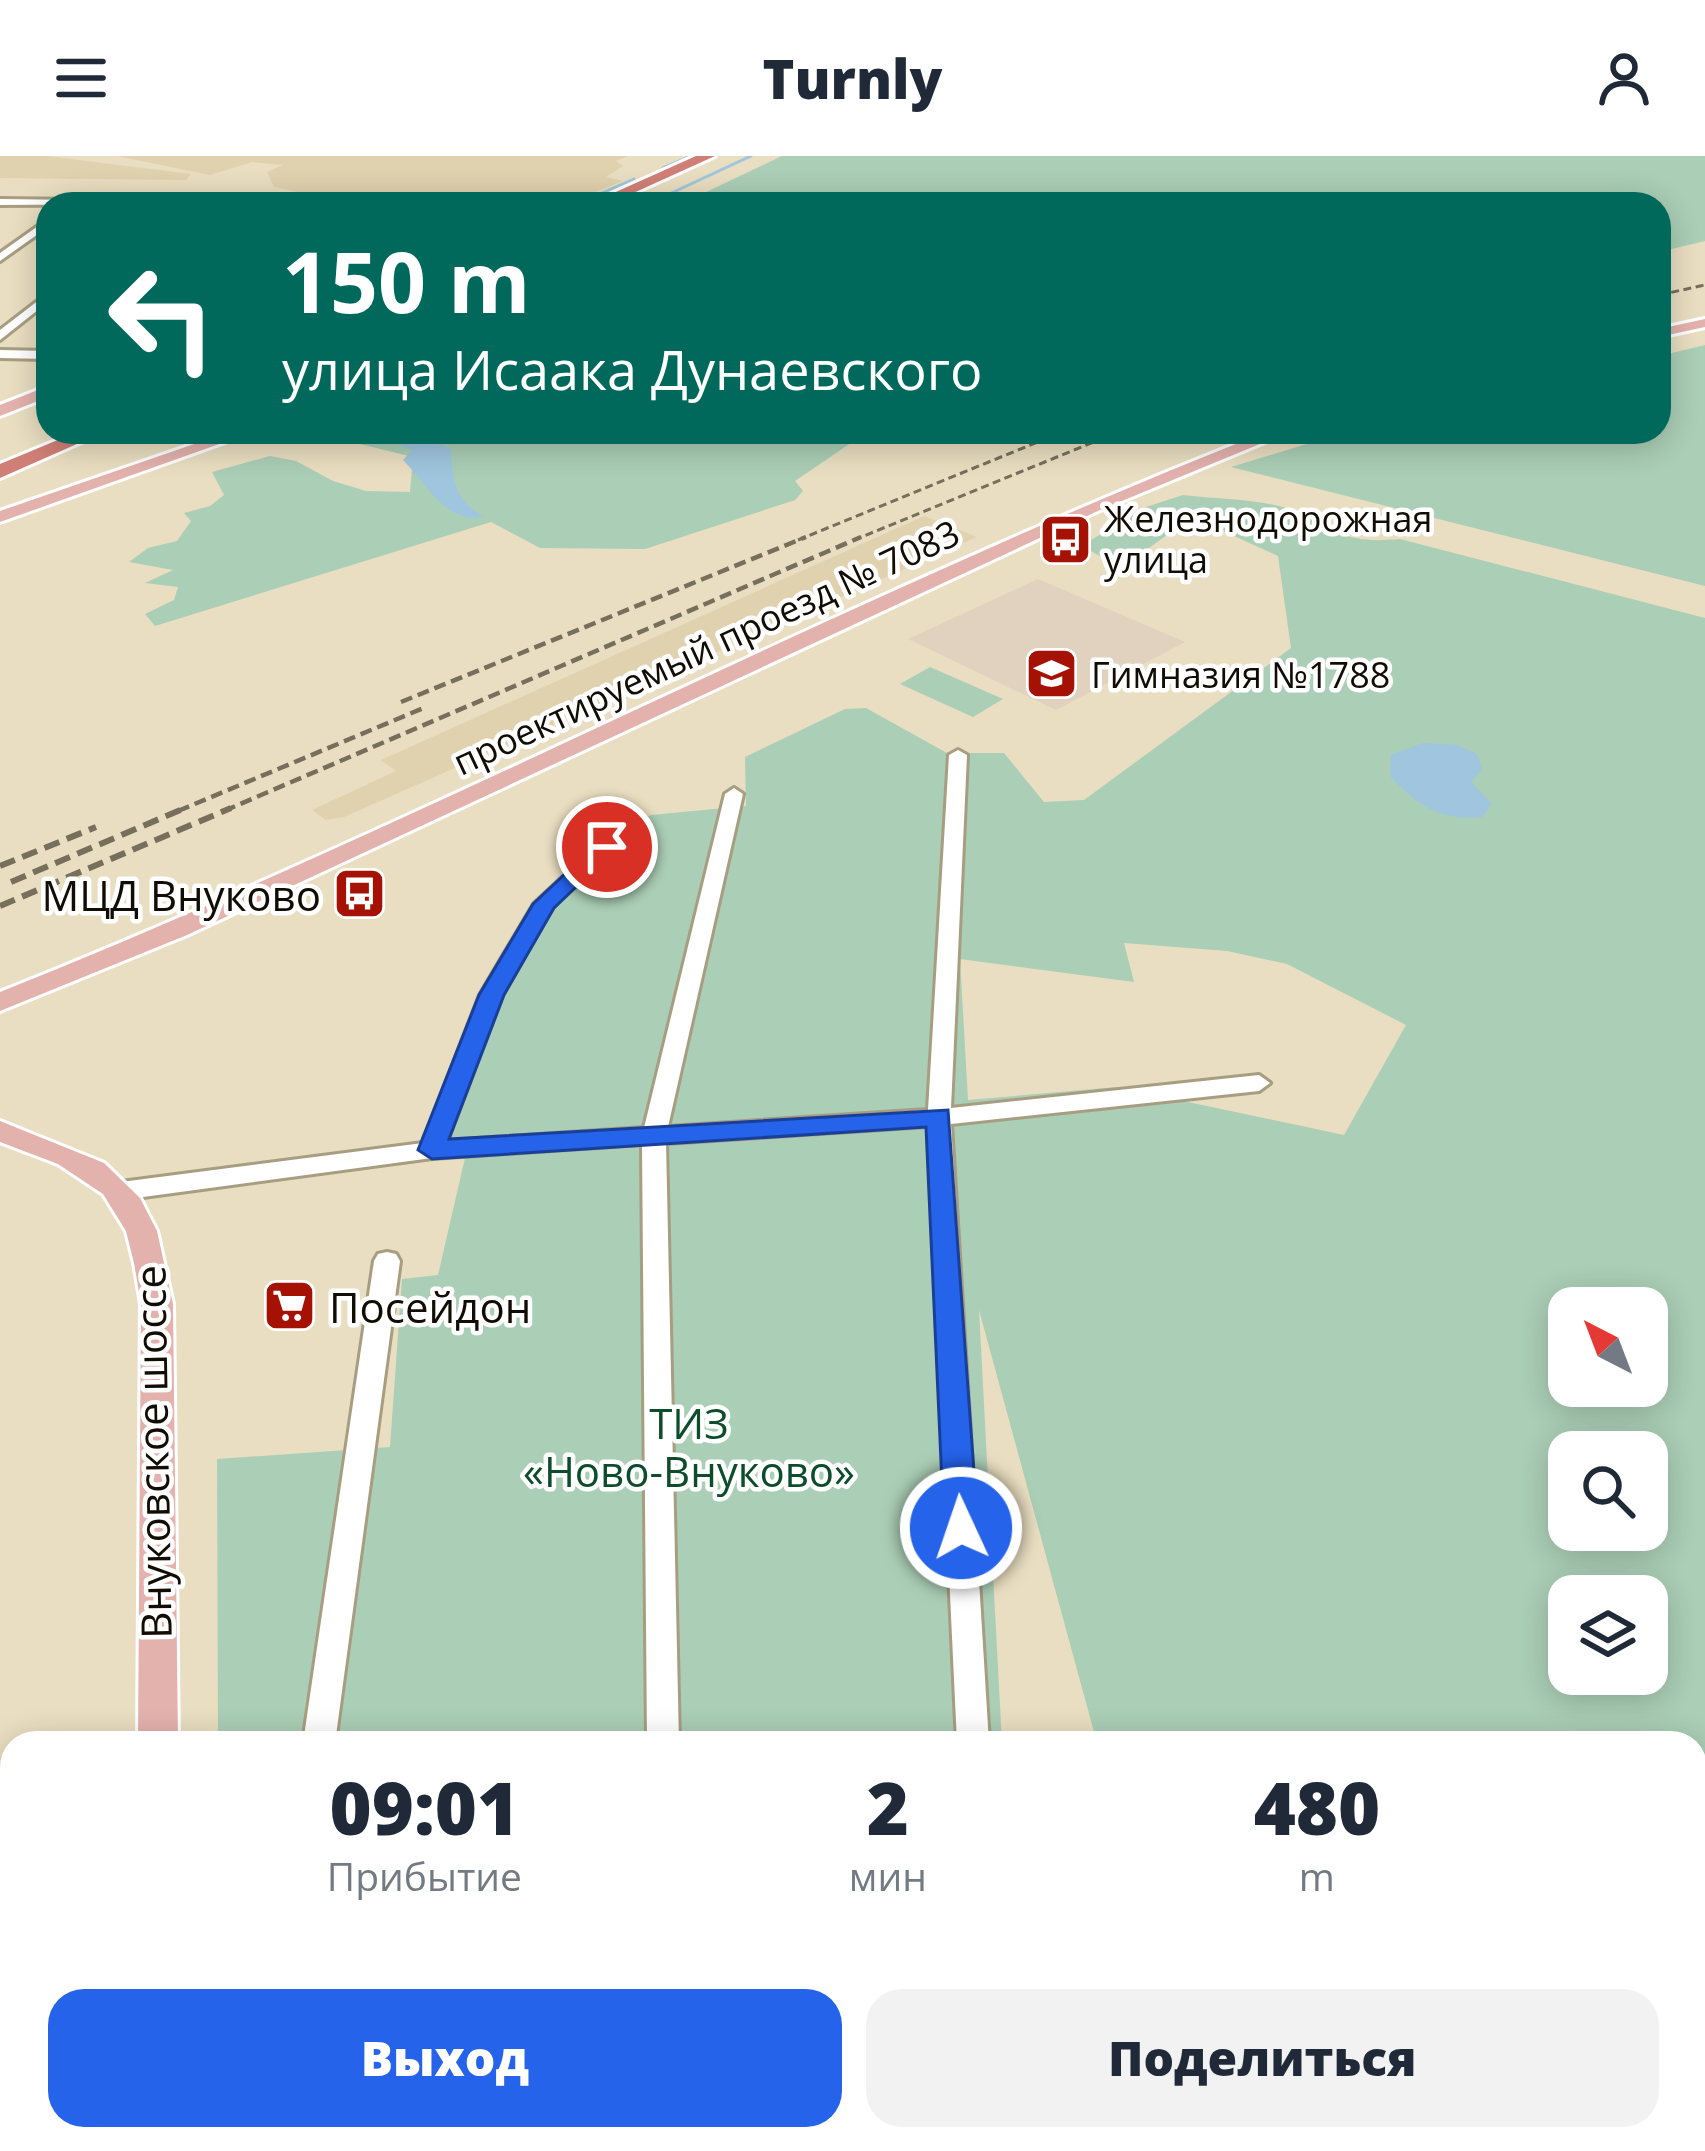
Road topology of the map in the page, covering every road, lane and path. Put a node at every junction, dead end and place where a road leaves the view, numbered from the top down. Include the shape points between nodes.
1 (708, 156) edge
2 (734, 156) edge
3 (624, 192) edge
4 (653, 192) edge
5 (0, 202) edge
6 (36, 202) edge
7 (36, 231) edge
8 (0, 258) edge
9 (36, 306) edge
10 (1705, 323) edge
11 (1671, 330) edge
12 (0, 336) edge
13 (0, 354) edge
14 (36, 355) edge
15 (36, 384) edge
16 (36, 395) edge
17 (1, 405) edge
18 (36, 443) edge
19 (66, 444) edge
20 (149, 444) edge
21 (210, 444) edge
22 (1251, 444) edge
23 (0, 458) edge
24 (0, 472) edge
25 (0, 501) edge
26 (0, 517) edge
27 (958, 754) dead end
28 (734, 794) dead end
29 (607, 847) dead end
30 (165, 936) junction
31 (0, 1002) edge
32 (0, 1020) edge
33 (1259, 1083) dead end
34 (0, 1112) edge
35 (939, 1117) junction
36 (0, 1131) edge
37 (653, 1134) junction
38 (39, 1145) junction
39 (432, 1150) junction
40 (122, 1191) junction
41 (387, 1261) dead end
42 (158, 1731) edge
43 (321, 1731) edge
44 (663, 1731) edge
45 (972, 1731) edge

1 - 3 highway
2 - 4 highway
5 - 6 street
7 - 8 street
9 - 12 street
10 - 11 main road
13 - 14 street
15 - 17 main road
16 - 17 main road
18 - 23 highway
19 - 24 highway
20 - 25 main road
21 - 26 main road
22 - 30 main road, проектируемый проезд № 7083 via 1094,506
27 - 35 street
28 - 37 street
29 - 39 street via 544,904 502,977
30 - 31 main road, проектируемый проезд № 7083
30 - 32 main road, проектируемый проезд № 7083
33 - 35 street
34 - 38 main road
35 - 37 street
35 - 45 street
36 - 38 main road
37 - 39 street
37 - 44 street
38 - 40 main road via 98,1169
39 - 40 street
40 - 42 main road, Внуковское шоссе via 146,1237 158,1304
41 - 43 street

